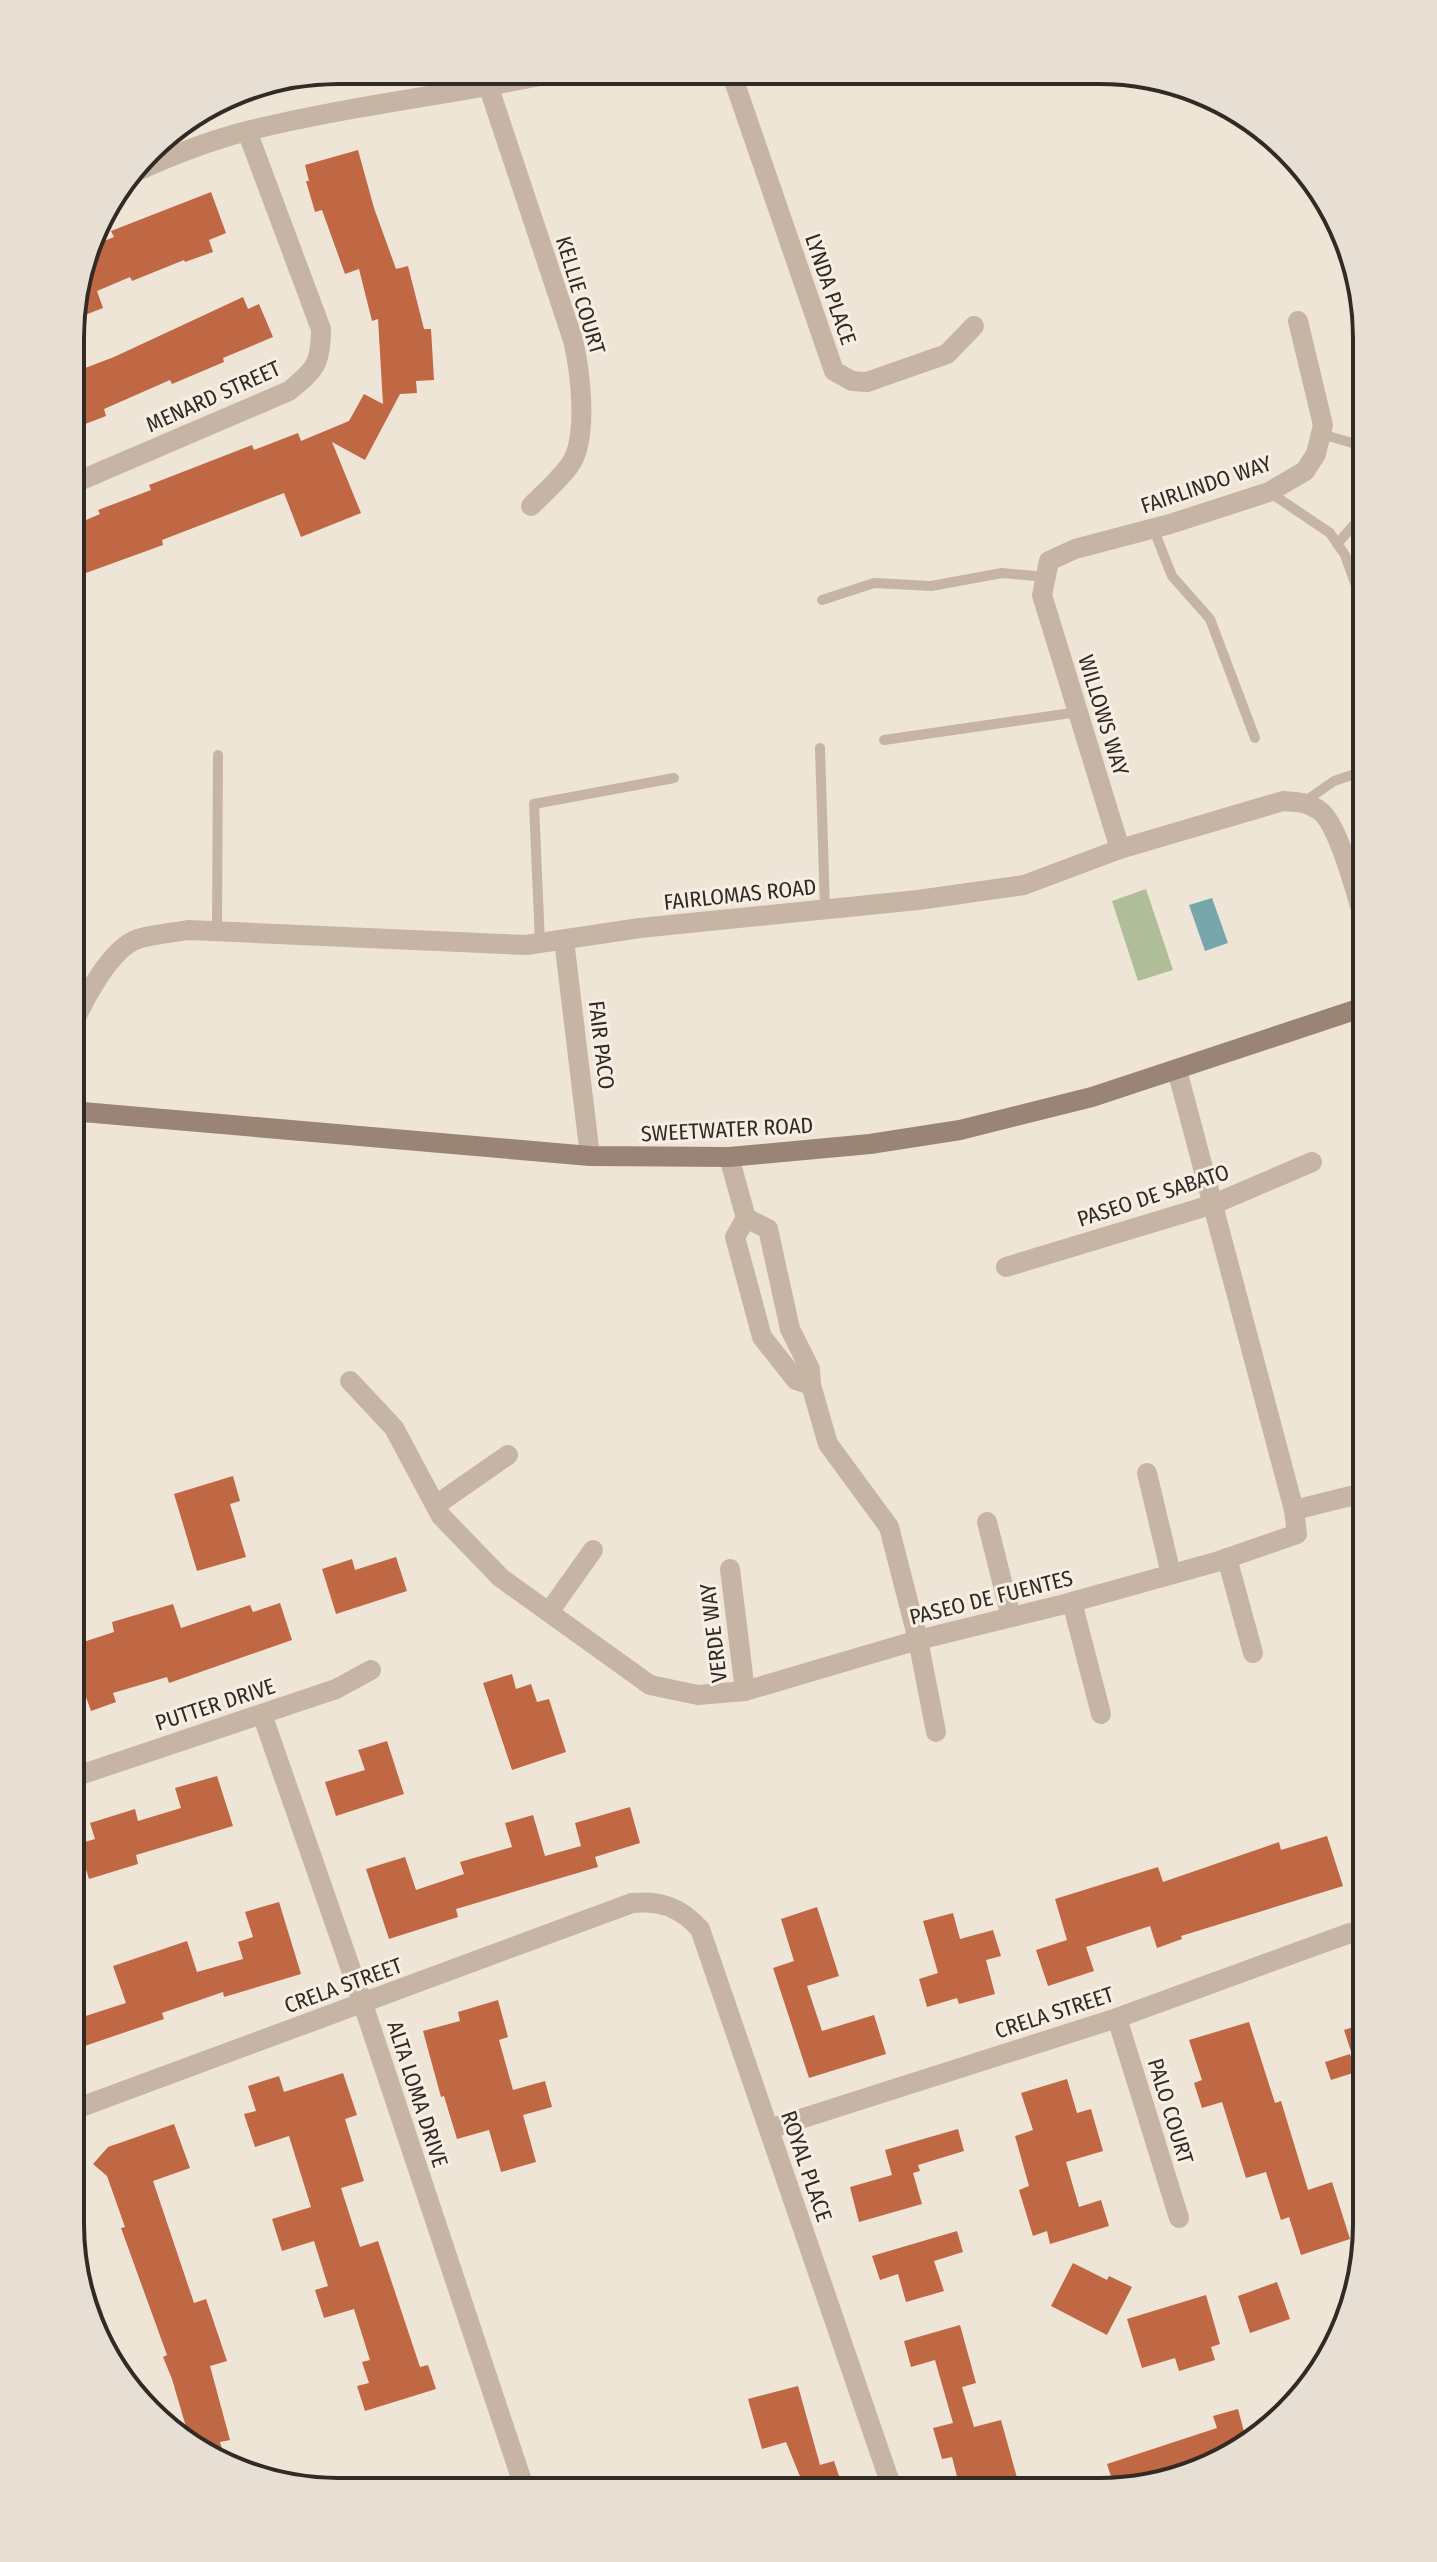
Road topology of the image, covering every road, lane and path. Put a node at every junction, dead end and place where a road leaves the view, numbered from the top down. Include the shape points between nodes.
1 (507, 84) edge
2 (735, 84) edge
3 (489, 88) junction
4 (247, 131) junction
5 (153, 164) edge
6 (1298, 321) dead end
7 (974, 326) dead end
8 (1321, 434) junction
9 (1353, 443) edge
10 (84, 479) edge
11 (1269, 492) junction
12 (531, 506) dead end
13 (1353, 526) edge
14 (1153, 528) junction
15 (1337, 544) junction
16 (1353, 577) edge
17 (1044, 586) junction
18 (822, 600) dead end
19 (1078, 712) junction
20 (1255, 738) dead end
21 (884, 740) dead end
22 (820, 748) dead end
23 (218, 755) dead end
24 (1353, 775) edge
25 (674, 778) dead end
26 (1304, 802) junction
27 (1120, 849) junction
28 (1353, 886) edge
29 (825, 909) junction
30 (217, 931) junction
31 (564, 940) junction
32 (540, 943) junction
33 (84, 988) edge
34 (1353, 1011) edge
35 (1177, 1070) junction
36 (84, 1112) edge
37 (590, 1156) junction
38 (729, 1157) junction
39 (1312, 1162) dead end
40 (1214, 1204) junction
41 (746, 1218) junction
42 (1006, 1267) dead end
43 (350, 1381) dead end
44 (811, 1385) junction
45 (508, 1455) dead end
46 (1147, 1473) dead end
47 (1352, 1496) edge
48 (436, 1505) junction
49 (1294, 1510) junction
50 (987, 1522) dead end
51 (593, 1550) dead end
52 (1227, 1558) junction
53 (730, 1569) dead end
54 (1171, 1574) junction
55 (1072, 1602) junction
56 (549, 1612) junction
57 (1011, 1617) junction
58 (918, 1640) junction
59 (1253, 1653) dead end
60 (371, 1670) dead end
61 (745, 1691) junction
62 (262, 1714) junction
63 (1101, 1714) dead end
64 (936, 1732) dead end
65 (84, 1774) edge
66 (632, 1903) joint
67 (1352, 1934) edge
68 (363, 2004) junction
69 (1117, 2018) junction
70 (84, 2106) edge
71 (769, 2129) junction
72 (1179, 2218) dead end
73 (521, 2478) edge
74 (889, 2478) edge

1 - 3 street
2 - 7 street, LYNDA PLACE via 834,371 867,382 947,354
3 - 4 street
3 - 12 street, KELLIE COURT via 573,340 581,382 572,462
4 - 5 street
4 - 10 street, MENARD STREET via 321,329 314,371 289,391
6 - 8 street
8 - 9 lane
8 - 11 street, FAIRLINDO WAY via 1305,471
11 - 14 street, FAIRLINDO WAY
11 - 15 lane via 1330,533
13 - 15 lane
14 - 17 street, FAIRLINDO WAY via 1049,561
14 - 20 lane via 1172,576 1210,619
15 - 16 lane
17 - 18 lane via 1002,573 931,586 874,583
17 - 19 street, WILLOWS WAY
19 - 21 lane
19 - 27 street, WILLOWS WAY
22 - 29 lane
23 - 30 lane
24 - 26 lane
25 - 32 lane via 534,804
26 - 27 street, FAIRLOMAS ROAD via 1283,801
26 - 28 street via 1322,812
27 - 29 street, FAIRLOMAS ROAD via 1024,885
29 - 31 street, FAIRLOMAS ROAD
30 - 32 street, FAIRLOMAS ROAD
30 - 33 street, FAIRLOMAS ROAD via 188,930 135,940
31 - 32 street, FAIRLOMAS ROAD
31 - 37 street, FAIR PACO
34 - 35 main road, SWEETWATER ROAD
35 - 38 main road, SWEETWATER ROAD via 960,1130
35 - 40 street
36 - 37 main road, SWEETWATER ROAD
37 - 38 main road, SWEETWATER ROAD
38 - 41 street
39 - 40 street, PASEO DE SABATO
40 - 42 street, PASEO DE SABATO
40 - 49 street
41 - 44 street via 768,1229 790,1329 810,1369
41 - 44 street via 735,1237 762,1337 796,1380
43 - 48 street, PASEO DE FUENTES via 394,1428
44 - 58 street via 828,1444 889,1527
45 - 48 street
46 - 54 street
47 - 49 street
48 - 56 street, PASEO DE FUENTES via 501,1578
49 - 52 street, PASEO DE FUENTES via 1297,1534
50 - 57 street
51 - 56 street
52 - 54 street, PASEO DE FUENTES
52 - 59 street
53 - 61 street, VERDE WAY
54 - 55 street, PASEO DE FUENTES
55 - 57 street, PASEO DE FUENTES
55 - 63 street
56 - 61 street, PASEO DE FUENTES via 650,1685 698,1695
57 - 58 street, PASEO DE FUENTES
58 - 61 street, PASEO DE FUENTES
58 - 64 street
60 - 62 street, PUTTER DRIVE via 336,1689
62 - 65 street, PUTTER DRIVE
62 - 68 street, ALTA LOMA DRIVE
66 - 68 street, CRELA STREET
66 - 71 street, ROYAL PLACE via 670,1906 700,1929
67 - 69 street, CRELA STREET
68 - 70 street, CRELA STREET
68 - 73 street, ALTA LOMA DRIVE
69 - 71 street, CRELA STREET
69 - 72 street, PALO COURT
71 - 74 street, ROYAL PLACE

